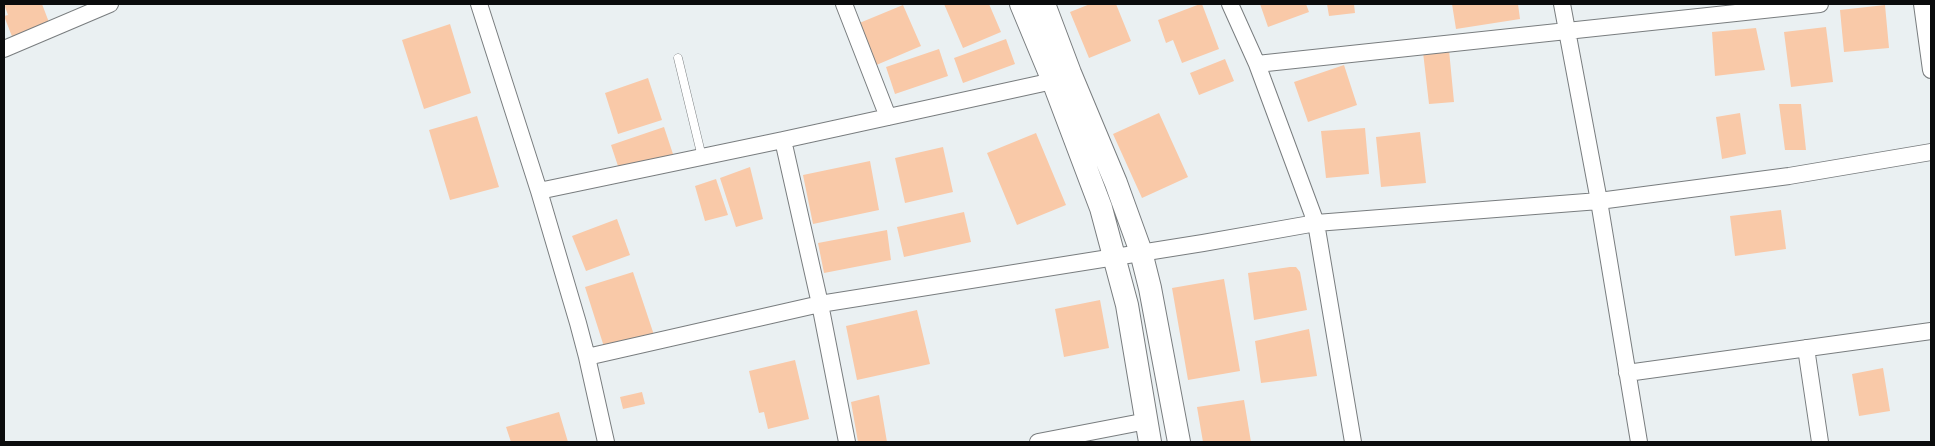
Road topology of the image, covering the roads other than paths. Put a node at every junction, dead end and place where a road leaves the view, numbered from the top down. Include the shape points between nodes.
1 (110, 4) edge
2 (479, 4) edge
3 (844, 4) edge
4 (1021, 4) edge
5 (1044, 4) edge
6 (1230, 4) edge
7 (1562, 4) edge
8 (1820, 4) edge
9 (1922, 4) edge
10 (1746, 8) edge
11 (81, 10) edge
12 (1567, 30) junction
13 (4, 49) edge
14 (678, 58) dead end
15 (1257, 64) junction
16 (1931, 70) edge
17 (1053, 81) junction
18 (888, 117) junction
19 (783, 140) junction
20 (1931, 152) edge
21 (702, 157) junction
22 (538, 191) junction
23 (1599, 201) junction
24 (1316, 223) junction
25 (1141, 252) junction
26 (1114, 258) junction
27 (820, 304) junction
28 (1931, 331) edge
29 (1806, 348) junction
30 (588, 357) junction
31 (1627, 373) junction
32 (1148, 432) edge
33 (606, 442) edge
34 (847, 442) edge
35 (1038, 442) edge
36 (1178, 442) edge
37 (1353, 442) edge
38 (1638, 442) edge
39 (1820, 442) edge

1 - 11 street
2 - 22 street
3 - 18 street
4 - 17 street
5 - 25 street
6 - 15 street
7 - 12 street
8 - 10 street
9 - 16 street
10 - 12 street
11 - 13 street
12 - 15 street
12 - 23 street
14 - 21 lane
15 - 24 street
17 - 18 street
17 - 26 street via 1101,208
18 - 19 street
19 - 21 street
19 - 27 street
20 - 23 street via 1788,176
21 - 22 street
22 - 30 street
23 - 24 street
23 - 31 street
24 - 25 street
24 - 37 street
25 - 26 street
25 - 36 street
26 - 27 street
26 - 32 street via 1127,305
27 - 30 street
27 - 34 street
28 - 29 street
29 - 31 street
29 - 39 street
30 - 33 street
31 - 38 street
32 - 35 street

